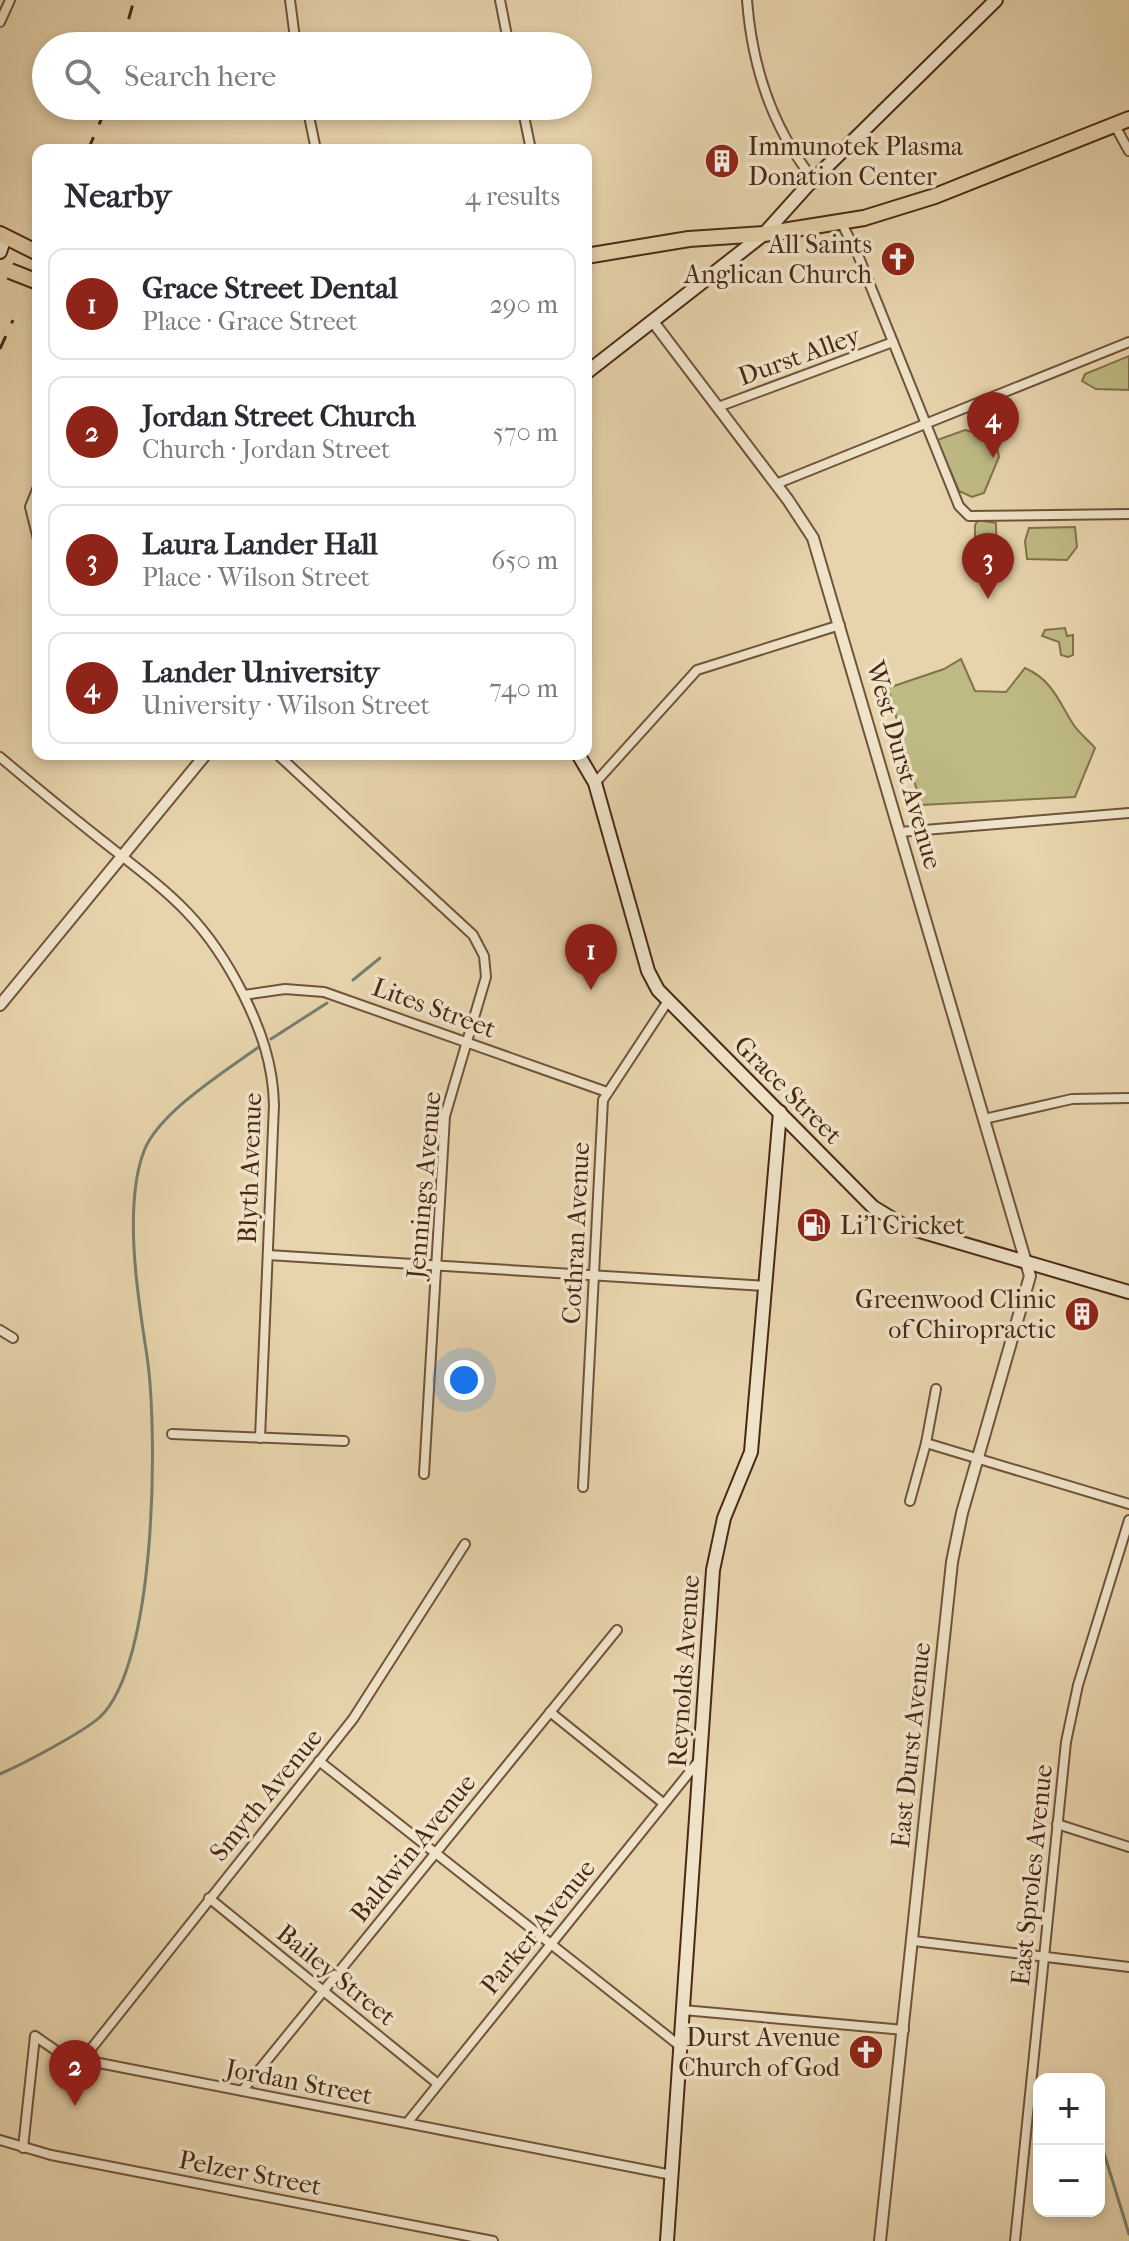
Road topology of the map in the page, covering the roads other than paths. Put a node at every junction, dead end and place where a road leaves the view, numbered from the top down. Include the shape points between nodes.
1 (10, 0) edge
2 (290, 0) edge
3 (500, 0) edge
4 (747, 0) edge
5 (996, 0) edge
6 (0, 22) edge
7 (294, 32) edge
8 (506, 32) edge
9 (1129, 119) edge
10 (310, 120) edge
11 (525, 120) edge
12 (1114, 124) junction
13 (315, 144) edge
14 (530, 144) edge
15 (1129, 151) edge
16 (814, 180) junction
17 (841, 222) junction
18 (764, 234) junction
19 (2, 235) edge
20 (32, 251) edge
21 (0, 252) edge
22 (592, 255) edge
23 (5, 269) edge
24 (32, 280) edge
25 (654, 323) junction
26 (893, 342) junction
27 (1129, 342) edge
28 (592, 369) edge
29 (718, 407) junction
30 (926, 422) junction
31 (776, 484) junction
32 (1129, 514) edge
33 (840, 625) junction
34 (0, 757) edge
35 (201, 760) edge
36 (283, 760) edge
37 (582, 760) edge
38 (595, 783) junction
39 (1129, 813) edge
40 (900, 832) junction
41 (123, 855) junction
42 (244, 995) junction
43 (668, 1001) junction
44 (0, 1005) edge
45 (466, 1041) junction
46 (607, 1092) junction
47 (1129, 1098) edge
48 (780, 1112) junction
49 (984, 1119) junction
50 (268, 1255) junction
51 (1027, 1262) junction
52 (436, 1266) junction
53 (594, 1276) junction
54 (766, 1286) junction
55 (1129, 1292) edge
56 (0, 1330) edge
57 (13, 1338) dead end
58 (936, 1389) dead end
59 (172, 1434) dead end
60 (260, 1438) junction
61 (344, 1441) dead end
62 (926, 1443) junction
63 (977, 1457) junction
64 (424, 1474) dead end
65 (583, 1487) dead end
66 (910, 1501) dead end
67 (1129, 1504) edge
68 (1129, 1520) edge
69 (465, 1544) dead end
70 (617, 1630) dead end
71 (550, 1712) junction
72 (701, 1757) junction
73 (319, 1761) junction
74 (663, 1803) junction
75 (1057, 1824) junction
76 (1129, 1847) edge
77 (436, 1852) junction
78 (209, 1898) junction
79 (914, 1941) junction
80 (551, 1944) junction
81 (1043, 1957) junction
82 (1129, 1967) edge
83 (324, 1991) junction
84 (683, 2010) junction
85 (904, 2030) junction
86 (680, 2046) junction
87 (83, 2059) junction
88 (438, 2084) junction
89 (242, 2091) junction
90 (407, 2123) junction
91 (0, 2140) edge
92 (23, 2148) junction
93 (672, 2175) junction
94 (493, 2241) edge
95 (667, 2241) edge
96 (880, 2241) edge
97 (1015, 2241) edge

1 - 6 street
2 - 7 street
3 - 8 street
4 - 16 street via 762,89
5 - 16 main road
9 - 12 main road
10 - 13 street
11 - 14 street
12 - 15 street
12 - 17 main road via 935,196
16 - 18 main road
17 - 18 main road
17 - 26 street
18 - 22 main road via 689,239
18 - 25 main road
19 - 20 main road
19 - 21 main road
23 - 24 main road, bridge
25 - 28 main road
25 - 29 street, West Durst Avenue
26 - 29 street, Durst Alley
26 - 30 street
27 - 30 street
29 - 31 street, West Durst Avenue
30 - 31 street
30 - 32 street via 959,506 969,516
31 - 33 street, West Durst Avenue via 813,538
33 - 38 street via 697,670
33 - 40 street, West Durst Avenue
34 - 41 street, Blyth Avenue
35 - 41 street
36 - 45 street, Jennings Avenue via 476,939 486,977
37 - 38 main road, Grace Street
38 - 43 main road, Grace Street via 648,971
39 - 40 street
40 - 49 street, West Durst Avenue
41 - 42 street, Blyth Avenue via 203,927
41 - 44 street
42 - 45 street, Lites Street via 285,989 324,992
42 - 50 street, Blyth Avenue via 264,1040 274,1089
43 - 46 street, Cothran Avenue
43 - 48 main road, Grace Street
45 - 46 street, Lites Street
45 - 52 street, Jennings Avenue via 445,1116
46 - 53 street, Cothran Avenue
47 - 49 street via 1072,1099
48 - 51 main road, Grace Street via 888,1219
48 - 54 main road, Reynolds Avenue
49 - 51 street, West Durst Avenue
50 - 52 street
50 - 60 street, Blyth Avenue
51 - 55 main road, Grace Street
51 - 63 street, East Durst Avenue via 1028,1288
52 - 53 street
52 - 64 street, Jennings Avenue
53 - 54 street
53 - 65 street, Cothran Avenue
54 - 72 main road, Reynolds Avenue via 751,1452 714,1556
56 - 57 street
58 - 62 street
59 - 60 street
60 - 61 street
62 - 63 street
62 - 66 street
63 - 67 street
63 - 79 street, East Durst Avenue via 952,1562
68 - 75 street, East Sproles Avenue via 1078,1685
69 - 73 street, Smyth Avenue via 365,1702
70 - 71 street, Baldwin Avenue
71 - 74 street
71 - 77 street, Baldwin Avenue
72 - 74 street, Parker Avenue
72 - 84 main road, Reynolds Avenue
73 - 77 street
73 - 78 street, Smyth Avenue
74 - 80 street, Parker Avenue
75 - 76 street
75 - 81 street, East Sproles Avenue
77 - 80 street
77 - 83 street, Baldwin Avenue
78 - 83 street, Bailey Street
78 - 87 street, Smyth Avenue
79 - 81 street
79 - 85 street, East Durst Avenue
80 - 86 street
80 - 88 street, Parker Avenue
81 - 82 street
81 - 97 street, East Sproles Avenue
83 - 88 street, Bailey Street
83 - 89 street, Baldwin Avenue
84 - 85 street
84 - 86 main road, Reynolds Avenue
85 - 96 street, East Durst Avenue
86 - 93 main road, Reynolds Avenue
87 - 89 street, Jordan Street
87 - 92 street, Jordan Street via 58,2052 35,2036
88 - 90 street, Parker Avenue
89 - 90 street, Jordan Street
90 - 93 street, Jordan Street
91 - 92 street, Pelzer Street
92 - 94 street, Pelzer Street
93 - 95 main road, Reynolds Avenue

